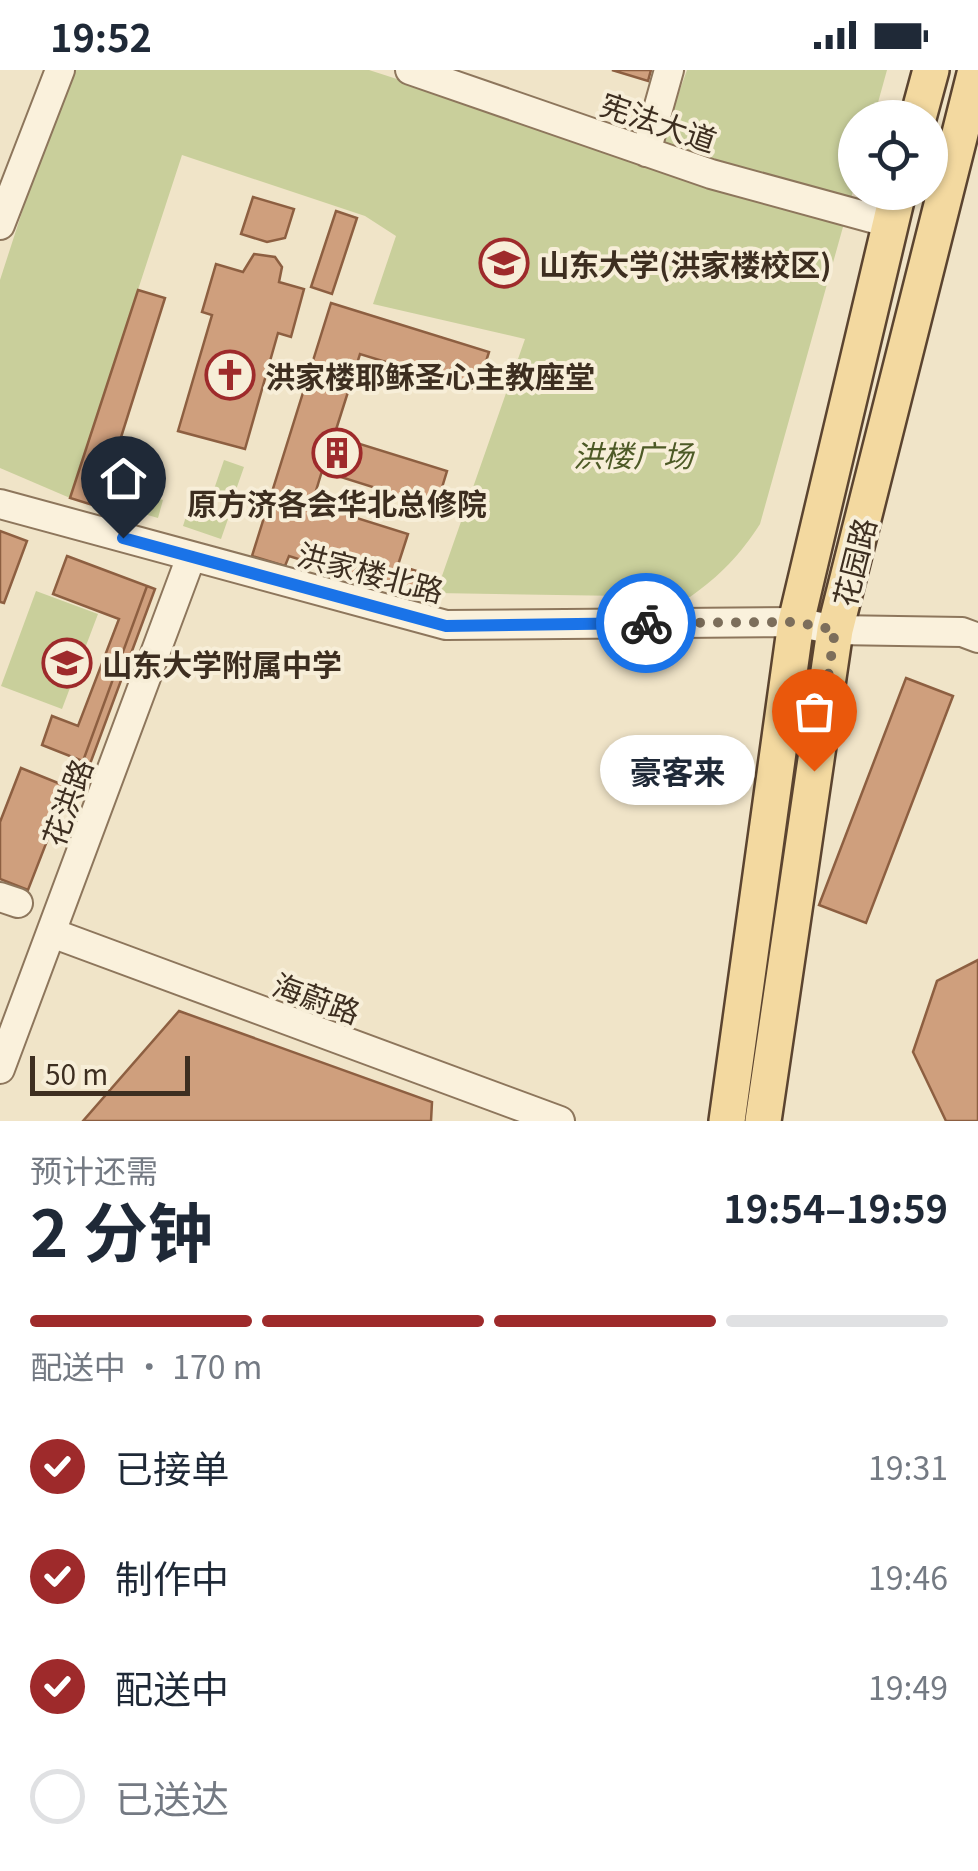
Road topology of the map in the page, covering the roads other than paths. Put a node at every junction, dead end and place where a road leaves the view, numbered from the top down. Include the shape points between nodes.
1 (60, 70) edge
2 (410, 70) edge
3 (669, 70) edge
4 (931, 70) edge
5 (976, 70) edge
6 (923, 100) edge
7 (972, 106) edge
8 (646, 152) junction
9 (838, 198) edge
10 (894, 210) edge
11 (0, 225) edge
12 (0, 504) edge
13 (190, 558) junction
14 (796, 622) junction
15 (835, 630) junction
16 (978, 638) edge
17 (52, 933) junction
18 (0, 1068) edge
19 (510, 1112) edge
20 (560, 1121) edge
21 (727, 1121) edge
22 (763, 1121) edge

1 - 11 street
2 - 8 street, 宪法大道
3 - 8 street
4 - 6 main road
5 - 7 main road, 花园路
7 - 15 main road, 花园路
8 - 9 street, 宪法大道 via 711,174
10 - 14 main road, 花园路
12 - 13 street, 洪家楼北路
13 - 14 street, 洪家楼北路 via 446,626
13 - 17 street, 花洪路
14 - 15 street, 洪家楼北路
14 - 21 main road, 花园路
15 - 16 street, 洪家楼北路 via 962,632
15 - 22 main road, 花园路
17 - 18 street, 花洪路
17 - 19 street, 海蔚路
19 - 20 street, 海蔚路

